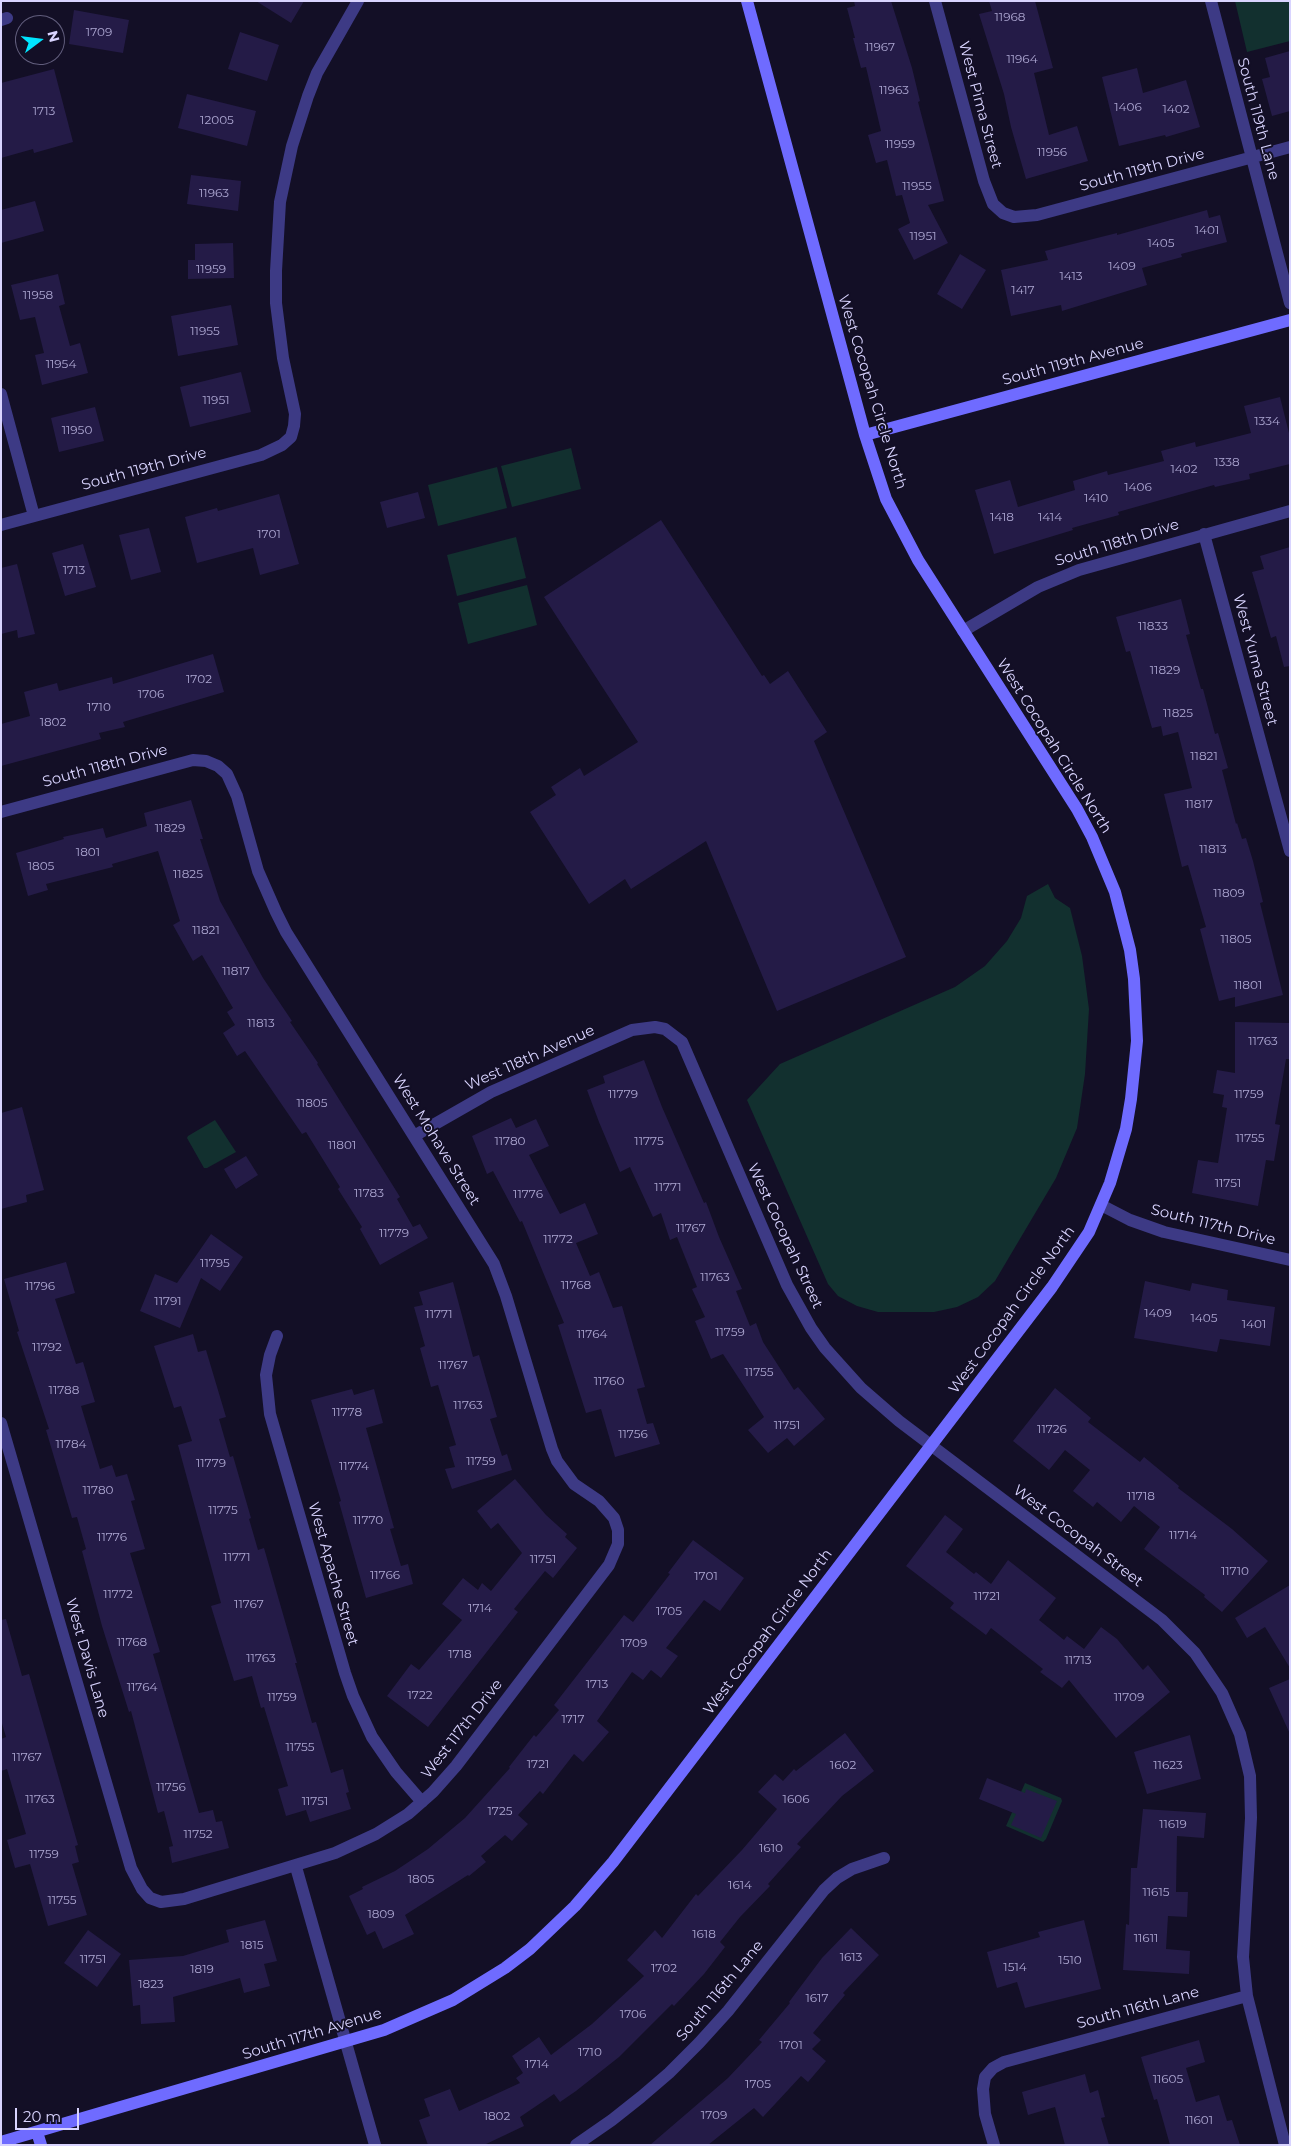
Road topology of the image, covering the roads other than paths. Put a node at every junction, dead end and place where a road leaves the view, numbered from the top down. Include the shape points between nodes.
1 (358, 1) edge
2 (747, 1) edge
3 (935, 1) edge
4 (1211, 1) edge
5 (1290, 147) edge
6 (1251, 158) junction
7 (1002, 213) joint
8 (1290, 303) edge
9 (1290, 320) edge
10 (1, 394) edge
11 (864, 436) junction
12 (1290, 511) edge
13 (34, 516) junction
14 (1, 525) edge
15 (1204, 534) junction
16 (963, 631) junction
17 (218, 766) joint
18 (1, 812) edge
19 (1290, 851) edge
20 (666, 1029) joint
21 (414, 1136) junction
22 (1101, 1205) junction
23 (1290, 1260) edge
24 (277, 1336) dead end
25 (1, 1423) edge
26 (932, 1445) junction
27 (618, 1530) joint
28 (422, 1802) junction
29 (884, 1858) dead end
30 (296, 1867) junction
31 (595, 1884) joint
32 (150, 1898) joint
33 (1247, 1996) junction
34 (345, 2043) junction
35 (39, 2138) edge
36 (1, 2142) edge
37 (375, 2145) edge
38 (576, 2145) edge
39 (994, 2145) edge
40 (1286, 2145) edge

1 - 13 street, South 119th Drive via 308,96 292,146 280,202 276,303 282,358 295,414 291,437 261,455
2 - 11 street, West Cocopah Circle North
3 - 7 street, West Pima Street via 984,181 993,204
4 - 6 street, South 119th Lane
5 - 6 street, South 119th Drive
6 - 7 street, South 119th Drive via 1037,215
6 - 8 street, South 119th Lane
9 - 11 street, South 119th Avenue
10 - 13 street
11 - 16 street, West Cocopah Circle North via 886,499 906,540
12 - 15 street, South 118th Drive
13 - 14 street, South 119th Drive
15 - 16 street, South 118th Drive via 1058,577 1014,599
15 - 19 street, West Yuma Street
16 - 22 street, West Cocopah Circle North via 1084,823 1104,863 1124,921 1135,987 1135,1070 1126,1129
17 - 18 street, South 118th Drive via 206,760 187,761
17 - 21 street, West Mohave Street via 233,785 258,871 286,932
20 - 21 street, West 118th Avenue via 632,1030 491,1092
20 - 26 street, West Cocopah Street via 682,1042 687,1052 777,1264 811,1328 824,1348 861,1388
21 - 27 street, West Mohave Street via 494,1264 557,1461 574,1484 606,1508
22 - 23 street, South 117th Drive via 1174,1235
22 - 26 street, West Cocopah Circle North via 1089,1232 1064,1271
24 - 28 street, West Apache Street via 266,1375 270,1414 350,1688 372,1737
25 - 32 street, West Davis Lane via 131,1868
26 - 31 street, West Cocopah Circle North
26 - 33 street, West Cocopah Street via 1162,1620 1195,1653 1222,1693 1240,1734 1250,1776 1251,1818 1243,1937
27 - 28 street, West 117th Drive via 618,1544 609,1565 456,1766
28 - 30 street, West 117th Drive via 392,1824 354,1845
29 - 38 street, South 116th Lane via 852,1870 824,1890 743,1992 670,2073
30 - 32 street, West 117th Drive via 184,1899 161,1902
30 - 34 street
31 - 34 street, South 117th Avenue via 542,1938 479,1985 430,2012
33 - 39 street, South 116th Lane via 1016,2058 993,2068 985,2077 982,2089
33 - 40 street, West Cocopah Street
34 - 35 street, South 117th Avenue
34 - 37 street
35 - 36 street, South 117th Avenue

